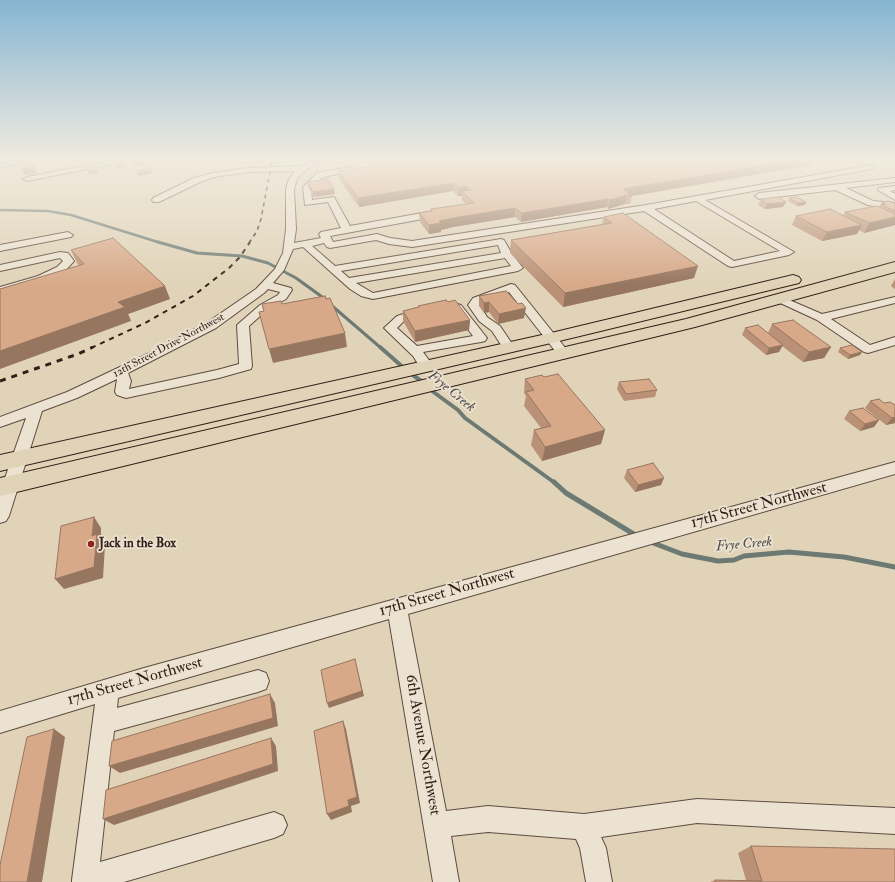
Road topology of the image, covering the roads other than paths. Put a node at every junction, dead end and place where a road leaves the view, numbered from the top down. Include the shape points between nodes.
1 (290, 202) edge
2 (333, 202) edge
3 (675, 202) edge
4 (703, 202) edge
5 (869, 202) edge
6 (895, 206) edge
7 (646, 208) junction
8 (447, 211) edge
9 (370, 226) junction
10 (347, 230) junction
11 (68, 235) dead end
12 (377, 237) junction
13 (327, 240) junction
14 (305, 244) junction
15 (289, 247) junction
16 (0, 248) edge
17 (895, 253) edge
18 (507, 255) junction
19 (69, 260) junction
20 (0, 268) edge
21 (895, 268) edge
22 (333, 269) junction
23 (0, 280) edge
24 (348, 282) junction
25 (266, 285) junction
26 (0, 291) edge
27 (780, 299) junction
28 (895, 300) edge
29 (821, 318) junction
30 (551, 338) junction
31 (504, 341) junction
32 (895, 342) edge
33 (486, 345) junction
34 (414, 350) junction
35 (563, 353) junction
36 (427, 367) junction
37 (121, 372) junction
38 (36, 409) junction
39 (0, 422) edge
40 (20, 459) junction
41 (0, 463) edge
42 (895, 468) edge
43 (6, 485) edge
44 (0, 516) edge
45 (397, 608) junction
46 (258, 681) dead end
47 (108, 690) junction
48 (0, 722) edge
49 (104, 723) junction
50 (895, 821) edge
51 (274, 825) dead end
52 (436, 825) junction
53 (584, 827) junction
54 (446, 882) edge
55 (600, 882) edge

1 - 15 street, 12th Street Drive Northwest
2 - 10 street
3 - 7 street
4 - 7 street via 789,252 732,264
5 - 6 street
7 - 12 street via 412,244
8 - 9 street
9 - 10 street
9 - 12 street
10 - 13 street via 324,234
11 - 16 street
12 - 13 street via 330,245
13 - 14 street
14 - 15 street
14 - 22 street
15 - 25 street, 12th Street Drive Northwest via 283,264
17 - 30 highway via 778,284
18 - 22 street via 501,242
18 - 24 street
18 - 24 street via 518,268 373,296 365,294
19 - 20 street via 60,255
19 - 23 street
19 - 26 street via 61,269 42,278
21 - 27 highway
22 - 24 street
25 - 37 street, 12th Street Drive Northwest via 248,301 212,325
25 - 37 street via 288,290 243,325 246,366 126,394 122,392 124,381
27 - 29 street
27 - 35 highway
28 - 29 street
29 - 32 street via 868,349
30 - 31 highway
30 - 31 street via 511,287 484,296 474,305 483,319
30 - 35 street
31 - 33 highway
33 - 34 street
33 - 34 street via 452,301 402,318 390,328
33 - 36 highway
34 - 36 street
35 - 43 highway
36 - 40 highway
37 - 38 street, 12th Street Drive Northwest
38 - 39 street, 12th Street Drive Northwest
38 - 40 street
40 - 41 highway
40 - 43 street
42 - 45 street, 17th Street Northwest
43 - 44 street
45 - 47 street, 17th Street Northwest
45 - 52 street, 6th Avenue Northwest
46 - 49 street
47 - 48 street, 17th Street Northwest
47 - 49 street
49 - 51 street via 85,880
50 - 53 street via 697,811
52 - 53 street via 488,819
52 - 54 street, 6th Avenue Northwest
53 - 55 street via 593,848

